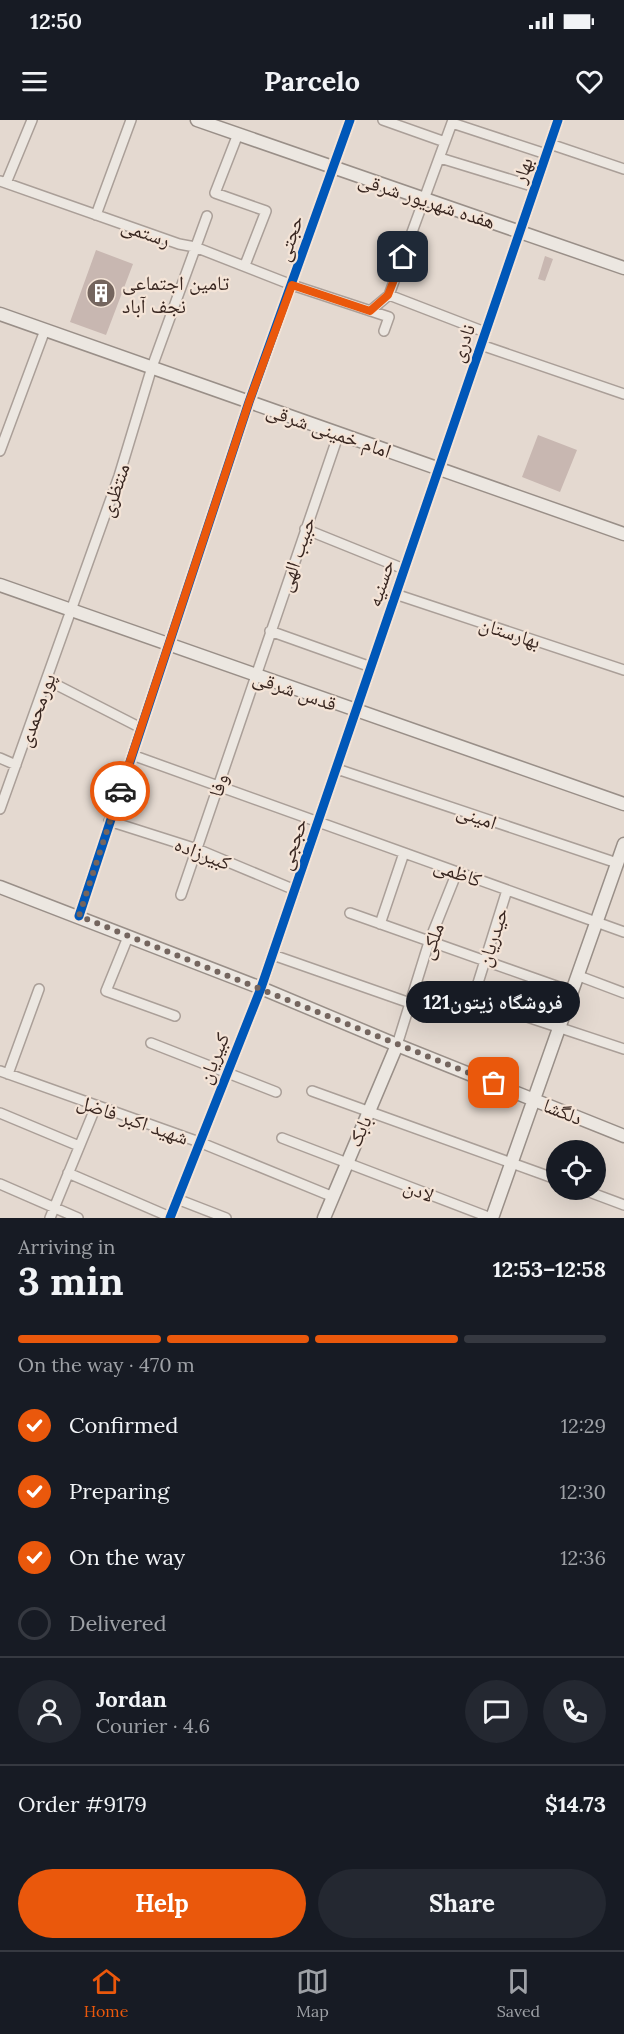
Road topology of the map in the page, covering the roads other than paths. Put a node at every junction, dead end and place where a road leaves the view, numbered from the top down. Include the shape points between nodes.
1 (32, 120) edge
2 (131, 120) edge
3 (197, 120) edge
4 (350, 120) edge
5 (383, 120) edge
6 (558, 120) edge
7 (453, 122) edge
8 (238, 134) junction
9 (445, 142) junction
10 (548, 149) junction
11 (440, 158) junction
12 (333, 169) junction
13 (624, 169) edge
14 (3, 182) edge
15 (535, 187) junction
16 (426, 200) junction
17 (96, 215) junction
18 (207, 216) dead end
19 (520, 231) junction
20 (195, 247) junction
21 (244, 265) junction
22 (624, 268) edge
23 (292, 285) junction
24 (388, 295) junction
25 (370, 311) junction
26 (0, 315) edge
27 (45, 330) junction
28 (384, 331) dead end
29 (485, 332) junction
30 (481, 345) junction
31 (152, 367) junction
32 (624, 394) edge
33 (249, 402) junction
34 (339, 432) junction
35 (0, 451) edge
36 (437, 467) junction
37 (305, 529) junction
38 (624, 534) edge
39 (404, 569) junction
40 (0, 585) edge
41 (395, 594) junction
42 (72, 611) junction
43 (270, 631) junction
44 (170, 646) junction
45 (371, 667) junction
46 (624, 670) edge
47 (254, 676) junction
48 (47, 680) junction
49 (357, 712) junction
50 (141, 728) junction
51 (132, 755) junction
52 (0, 758) edge
53 (16, 765) junction
54 (337, 769) junction
55 (218, 785) junction
56 (624, 804) edge
57 (0, 809) edge
58 (110, 821) junction
59 (318, 822) junction
60 (624, 844) edge
61 (196, 849) junction
62 (404, 853) junction
63 (617, 863) junction
64 (457, 872) junction
65 (0, 887) edge
66 (295, 890) junction
67 (507, 890) junction
68 (181, 895) dead end
69 (350, 913) dead end
70 (79, 916) junction
71 (597, 923) junction
72 (380, 924) junction
73 (624, 932) edge
74 (128, 937) junction
75 (429, 942) junction
76 (273, 955) junction
77 (485, 961) junction
78 (579, 976) junction
79 (261, 988) junction
80 (39, 989) dead end
81 (573, 992) junction
82 (624, 993) edge
83 (410, 1003) junction
84 (175, 1016) dead end
85 (561, 1028) junction
86 (152, 1043) dead end
87 (397, 1046) junction
88 (624, 1049) edge
89 (4, 1072) edge
90 (226, 1074) junction
91 (312, 1091) dead end
92 (276, 1092) dead end
93 (534, 1099) junction
94 (96, 1106) junction
95 (369, 1110) junction
96 (0, 1113) edge
97 (624, 1136) edge
98 (282, 1138) dead end
99 (199, 1142) junction
100 (80, 1146) junction
101 (346, 1161) junction
102 (512, 1162) junction
103 (68, 1173) junction
104 (546, 1175) edge
105 (0, 1184) edge
106 (331, 1197) junction
107 (606, 1198) edge
108 (177, 1199) junction
109 (624, 1204) edge
110 (54, 1208) junction
111 (50, 1218) edge
112 (78, 1218) edge
113 (170, 1218) edge
114 (226, 1218) edge
115 (324, 1218) edge
116 (491, 1218) edge

1 - 14 street
2 - 17 street
3 - 8 street, هفده شهریور شرقی
4 - 12 street, حجتی
5 - 9 street
6 - 10 street, بهار
7 - 9 street
7 - 10 street
8 - 12 street, هفده شهریور شرقی
8 - 21 street via 215,193 266,211
9 - 11 street
10 - 13 street
10 - 15 street, بهار
11 - 15 street
11 - 16 street
12 - 16 street, هفده شهریور شرقی
12 - 23 street, حجتی
14 - 17 street, رستمی
15 - 19 street, بهار
16 - 19 street, هفده شهریور شرقی
16 - 24 street
17 - 20 street, رستمی
18 - 20 street, منتظری
19 - 22 street, هفده شهریور شرقی
19 - 29 street, نادری
20 - 21 street, رستمی
20 - 31 street, منتظری
21 - 23 street, رستمی
23 - 25 street, رستمی
23 - 33 street, حجتی
24 - 25 street
24 - 29 street
25 - 28 street via 389,317
26 - 27 street, امام خمینی شرقی
27 - 31 street, امام خمینی شرقی
27 - 35 street
29 - 30 street, نادری
30 - 32 street
30 - 36 street, نادری
31 - 33 street, امام خمینی شرقی
31 - 42 street, منتظری
33 - 34 street, امام خمینی شرقی
33 - 44 street, حجتی
34 - 36 street, امام خمینی شرقی
34 - 37 street, حبیب الهی
36 - 38 street, امام خمینی شرقی
36 - 39 street, حسنیه
37 - 39 street
37 - 43 street, حبیب الهی
39 - 41 street, حسنیه
40 - 42 street, قدس شرقی
41 - 45 street, حسنیه
41 - 46 street, بهارستان
42 - 44 street, قدس شرقی
42 - 48 street, پورمحمدی
43 - 45 street
43 - 47 street, حبیب الهی
44 - 47 street, قدس شرقی
44 - 50 street, حجتی
45 - 49 street, حسنیه
47 - 49 street, قدس شرقی
47 - 55 street, وفا
48 - 50 street
48 - 53 street, پورمحمدی
49 - 54 street, حججی
49 - 56 street, قدس شرقی
50 - 51 street, حجتی
51 - 55 street, کاظمی
51 - 58 street, حجتی
52 - 53 street
53 - 57 street, پورمحمدی
54 - 59 street, حججی
54 - 63 street, امینی
55 - 59 street, کاظمی
55 - 61 street, وفا
58 - 61 street, کبیرزاده
58 - 70 street, حجتی
59 - 62 street, کاظمی
59 - 66 street, حججی
60 - 63 street
61 - 66 street, کبیرزاده
61 - 68 street, وفا
62 - 64 street, کاظمی
62 - 72 street
63 - 71 street
64 - 67 street, کاظمی
64 - 75 street, ملکی
65 - 70 street, دلگشا
66 - 76 street, حججی
67 - 71 street, کاظمی
67 - 77 street, حیدریان
69 - 72 street
70 - 74 street, دلگشا
71 - 73 street, کاظمی
71 - 78 street
72 - 75 street
74 - 79 street, دلگشا
74 - 84 street via 106,991
75 - 77 street
75 - 83 street, ملکی
76 - 79 street, حججی
76 - 83 street
77 - 81 street
77 - 85 street, حیدریان via 473,999
78 - 81 street
78 - 82 street
79 - 87 street, دلگشا
79 - 90 street, کبیریان
80 - 89 street
81 - 85 street
83 - 87 street, ملکی
85 - 88 street
85 - 93 street
86 - 90 street
87 - 93 street, دلگشا
87 - 95 street, بابک
89 - 94 street, شهید اکبر فاضل
90 - 92 street
90 - 99 street, کبیریان
91 - 95 street
93 - 97 street, دلگشا
93 - 102 street
94 - 99 street, شهید اکبر فاضل
94 - 100 street
95 - 101 street, بابک
95 - 102 street
96 - 100 street
98 - 101 street, لادن
99 - 106 street, شهید اکبر فاضل
99 - 108 street, کبیریان
100 - 103 street
101 - 106 street, بابک
101 - 116 street, لادن
102 - 104 street
102 - 116 street
103 - 110 street
103 - 113 street
105 - 110 street
106 - 115 street, بابک
107 - 109 street
108 - 113 street, کبیریان
108 - 114 street
110 - 111 street
110 - 112 street

